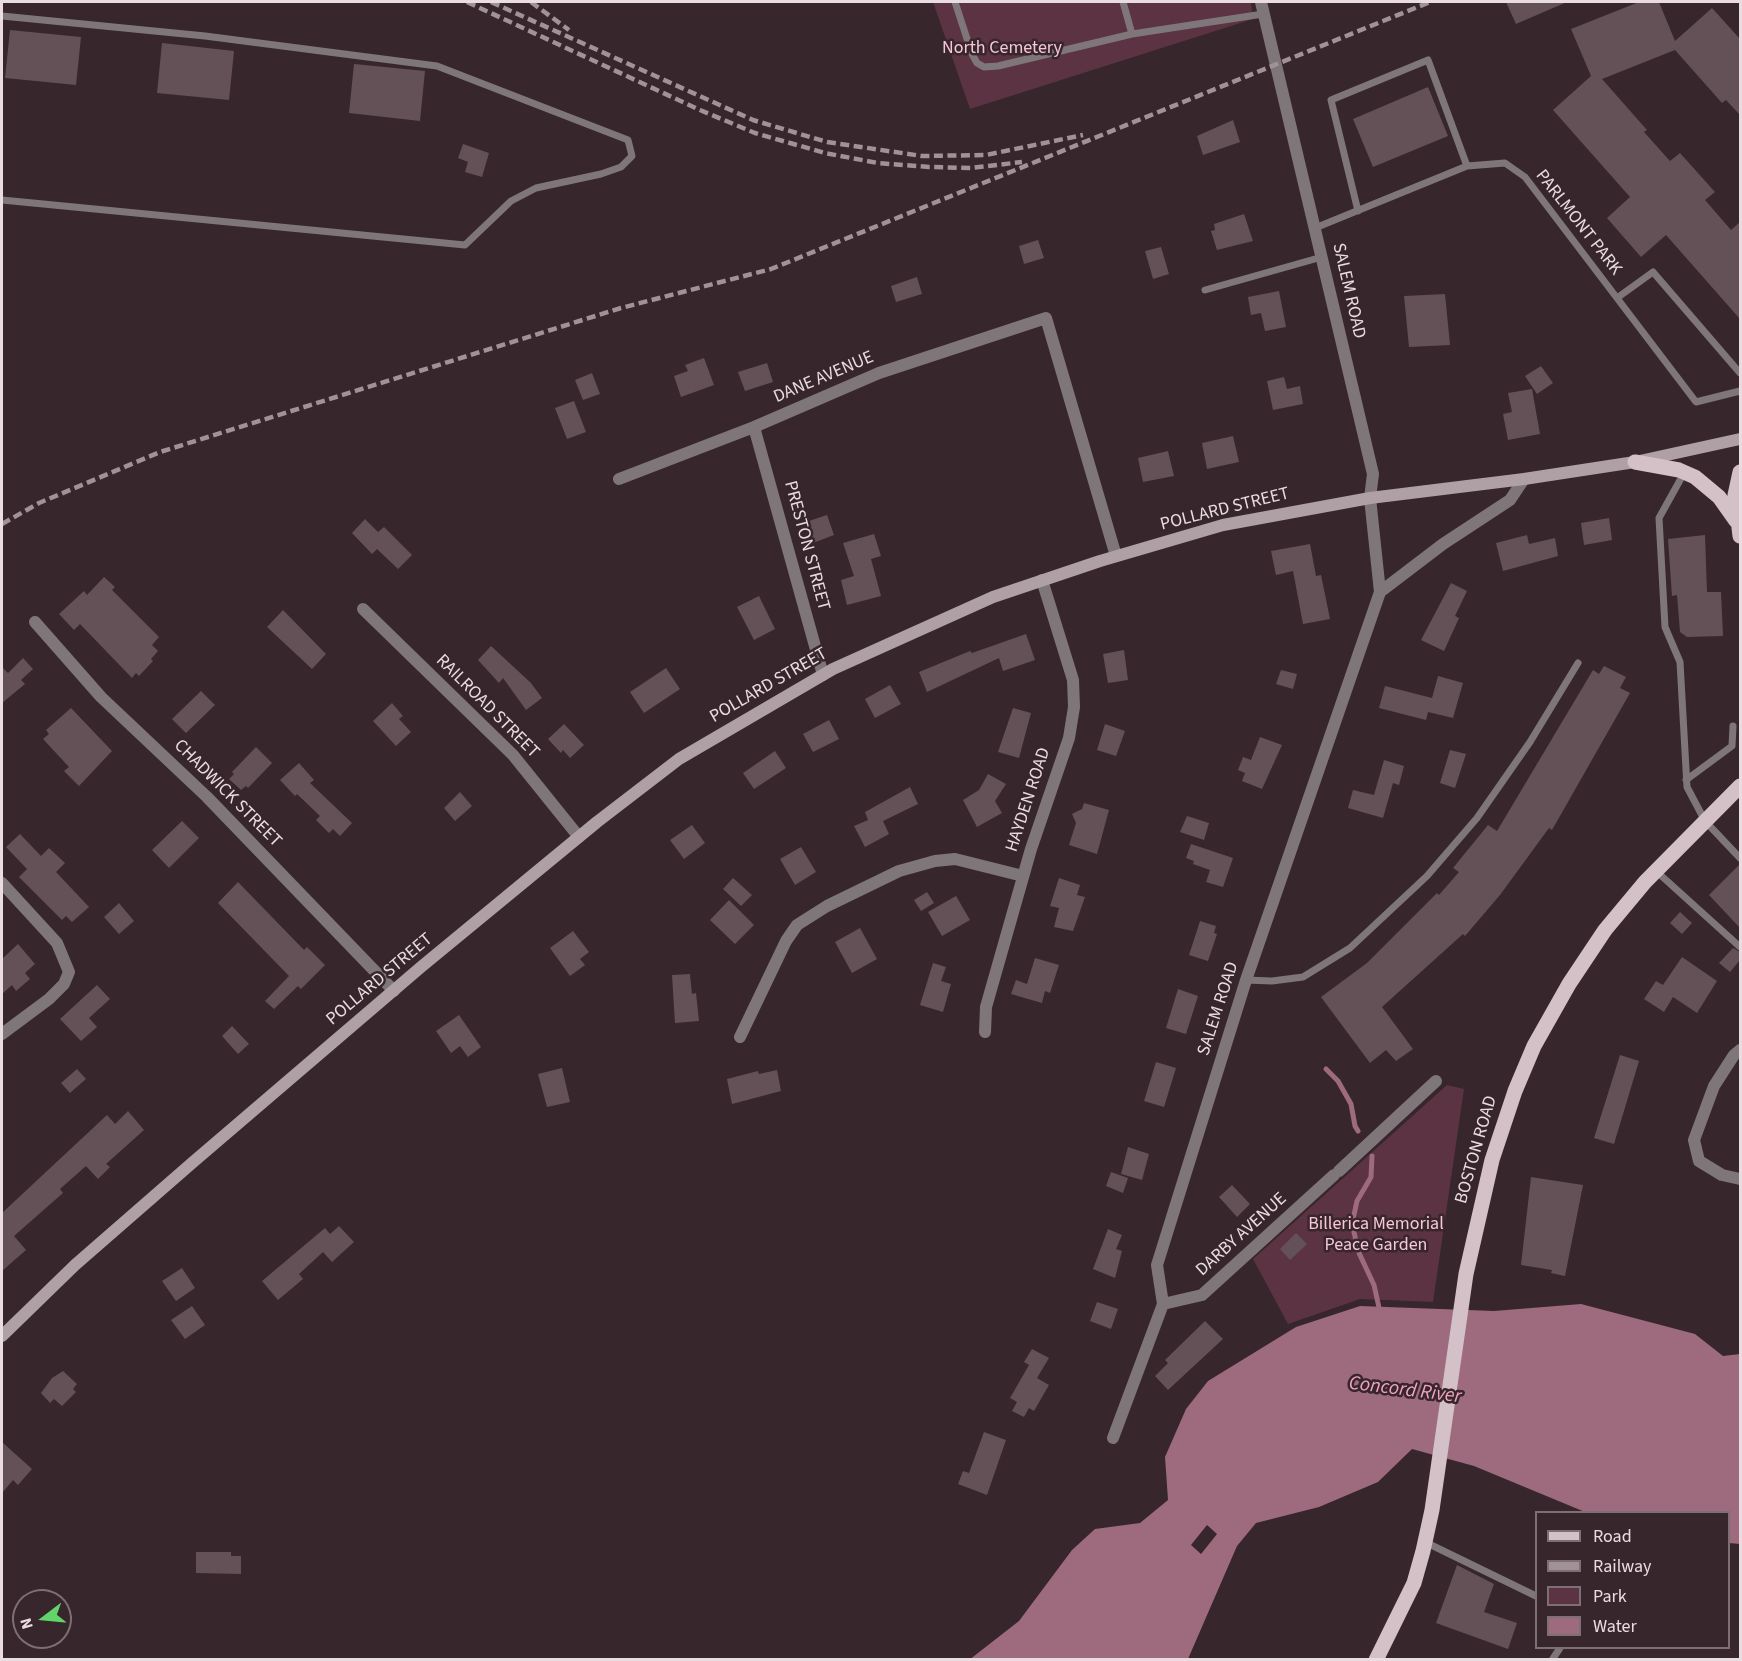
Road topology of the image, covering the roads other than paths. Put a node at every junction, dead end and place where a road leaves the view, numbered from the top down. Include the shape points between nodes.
1 (955, 2) edge
2 (1123, 2) edge
3 (1262, 8) edge
4 (2, 16) edge
5 (1132, 34) junction
6 (1467, 166) junction
7 (2, 200) edge
8 (1358, 211) junction
9 (1315, 228) junction
10 (1322, 257) junction
11 (1205, 290) dead end
12 (1617, 298) junction
13 (1740, 373) edge
14 (1740, 391) edge
15 (754, 427) junction
16 (1740, 439) edge
17 (1635, 462) junction
18 (1740, 472) edge
19 (1684, 473) junction
20 (619, 479) dead end
21 (1524, 479) junction
22 (1370, 498) junction
23 (1738, 529) edge
24 (1116, 556) junction
25 (1042, 580) junction
26 (1380, 592) junction
27 (363, 609) dead end
28 (35, 622) dead end
29 (1578, 663) dead end
30 (823, 675) junction
31 (1733, 726) dead end
32 (1686, 780) junction
33 (1739, 790) edge
34 (1705, 821) junction
35 (579, 837) junction
36 (1740, 858) edge
37 (1656, 871) junction
38 (1023, 876) junction
39 (2, 883) edge
40 (1740, 946) edge
41 (1246, 980) junction
42 (394, 990) junction
43 (985, 1032) dead end
44 (2, 1034) edge
45 (740, 1037) dead end
46 (1740, 1050) edge
47 (1436, 1081) dead end
48 (1740, 1179) edge
49 (1163, 1304) junction
50 (2, 1336) edge
51 (1113, 1438) dead end
52 (1425, 1542) junction
53 (1535, 1596) edge
54 (1376, 1659) edge

1 - 5 lane via 972,54 984,67
2 - 5 lane
3 - 5 lane
3 - 9 street, SALEM ROAD
4 - 7 lane via 205,36 437,66 628,140 632,156 621,167 536,188 511,201 465,245
6 - 8 lane, PARLMONT PARK
6 - 8 lane via 1428,60 1331,100
6 - 12 lane, PARLMONT PARK via 1505,163 1526,177
8 - 9 lane, PARLMONT PARK
9 - 10 street, SALEM ROAD
10 - 11 lane
10 - 22 street, SALEM ROAD via 1373,474
12 - 13 lane via 1653,272
12 - 14 lane, PARLMONT PARK via 1696,402
15 - 20 street, DANE AVENUE
15 - 24 street, DANE AVENUE via 879,373 1046,318
15 - 30 street, PRESTON STREET
16 - 17 main road, POLLARD STREET
17 - 19 main road
17 - 21 main road, POLLARD STREET
18 - 23 main road via 1735,495
19 - 23 main road via 1719,497
19 - 32 lane via 1659,518 1665,627 1680,662
21 - 22 main road, POLLARD STREET
21 - 26 street via 1510,500
22 - 24 main road, POLLARD STREET via 1223,525
22 - 26 street, SALEM ROAD
24 - 25 main road, POLLARD STREET
25 - 30 main road, POLLARD STREET via 993,597
25 - 38 street, HAYDEN ROAD via 1073,680 1074,707 1069,738
26 - 41 street, SALEM ROAD
27 - 35 street, RAILROAD STREET via 513,755
28 - 42 street, CHADWICK STREET via 101,697 207,797
29 - 41 lane via 1477,818 1427,876 1350,948 1303,977
30 - 35 main road, POLLARD STREET via 679,759
31 - 32 lane via 1732,746
32 - 34 lane
33 - 34 main road, BOSTON ROAD
34 - 36 lane
34 - 37 main road, BOSTON ROAD
35 - 42 main road, POLLARD STREET
37 - 40 lane
37 - 52 main road, BOSTON ROAD via 1605,930 1534,1046 1492,1160 1466,1274
38 - 43 street, HAYDEN ROAD via 986,1007
38 - 45 street via 955,859 898,871 846,896 797,925
39 - 44 street via 57,943 69,972 64,984 49,999
41 - 49 street, SALEM ROAD via 1157,1265
42 - 50 main road, POLLARD STREET via 84,1257
46 - 48 street via 1714,1086 1694,1140 1699,1161 1722,1175
47 - 49 street, DARBY AVENUE via 1202,1295
49 - 51 street, SALEM ROAD
52 - 53 lane
52 - 54 main road, BOSTON ROAD via 1414,1583

